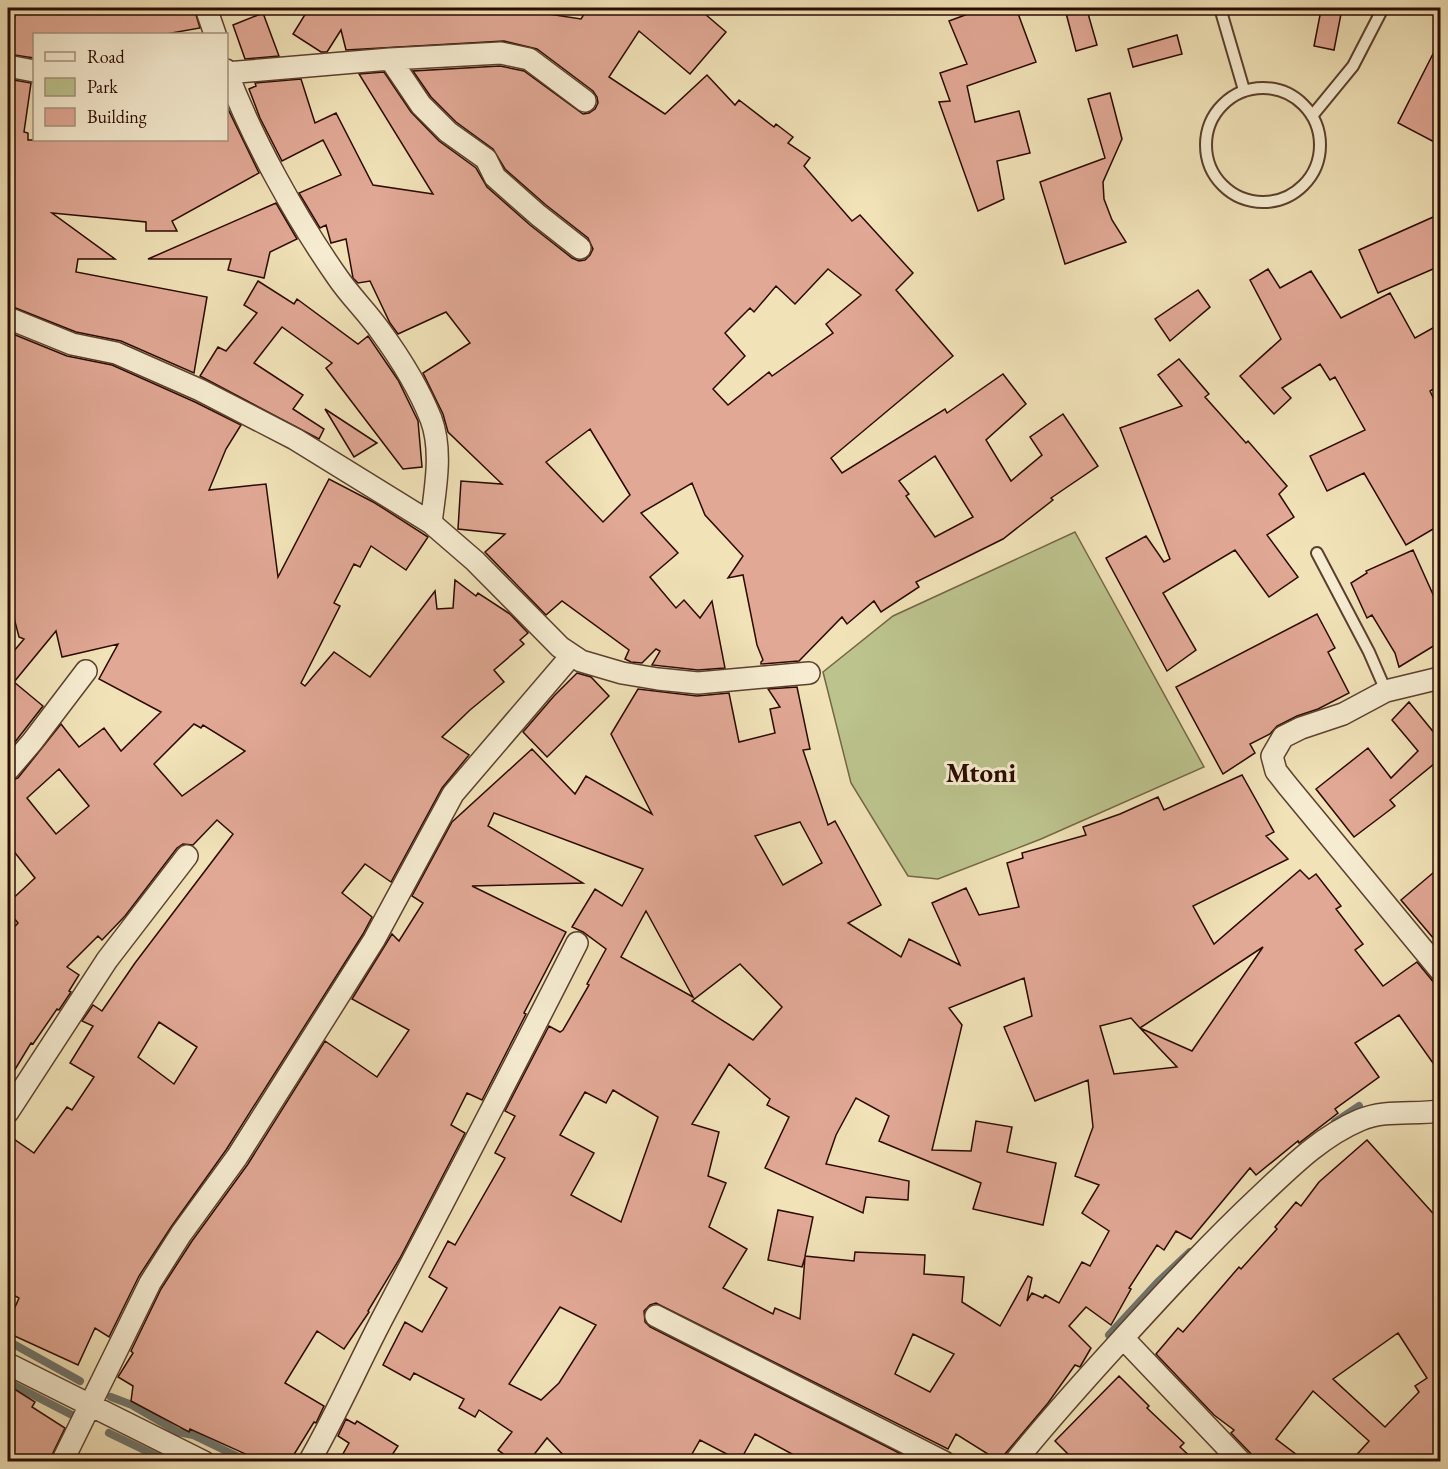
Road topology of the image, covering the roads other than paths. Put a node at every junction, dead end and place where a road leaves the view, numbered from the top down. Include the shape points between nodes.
1 (206, 8) edge
2 (1220, 8) edge
3 (1383, 8) edge
4 (215, 33) edge
5 (390, 59) junction
6 (8, 66) edge
7 (33, 71) edge
8 (228, 72) edge
9 (228, 74) edge
10 (1244, 90) junction
11 (585, 101) dead end
12 (1312, 116) junction
13 (580, 248) dead end
14 (8, 318) edge
15 (431, 523) junction
16 (1317, 554) dead end
17 (571, 656) junction
18 (86, 671) dead end
19 (809, 673) dead end
20 (1440, 678) edge
21 (1386, 692) junction
22 (8, 770) edge
23 (187, 856) dead end
24 (577, 943) dead end
25 (1440, 970) edge
26 (1440, 1111) edge
27 (8, 1112) edge
28 (656, 1316) dead end
29 (1123, 1338) junction
30 (8, 1364) edge
31 (90, 1406) junction
32 (62, 1461) edge
33 (204, 1461) edge
34 (309, 1461) edge
35 (944, 1461) edge
36 (1015, 1461) edge
37 (1241, 1461) edge

1 - 4 street
2 - 10 lane
3 - 12 lane via 1353,66
5 - 8 street
5 - 11 street via 501,53 529,59
5 - 13 street via 421,105 448,132 486,159 495,177
6 - 7 street
9 - 15 street via 300,220 339,280 381,331 431,420 436,439
10 - 12 lane via 1270,88 1294,97
10 - 12 lane via 1225,101 1211,118 1205,139 1207,160 1216,180 1233,195 1254,202 1276,202 1295,193 1311,178 1320,158 1320,136
14 - 15 street via 72,344 116,353 200,390 295,439
15 - 17 street
16 - 21 lane
17 - 19 street via 622,672 699,683
17 - 31 street via 453,794 374,940 237,1157 150,1283
18 - 22 street
20 - 21 street
21 - 25 street via 1283,737 1272,756 1293,793
23 - 27 street via 107,960
24 - 34 street
26 - 29 street via 1400,1111 1361,1119 1310,1149 1235,1219
28 - 35 street
29 - 36 street
29 - 37 street
30 - 31 street
31 - 32 street
31 - 33 street

